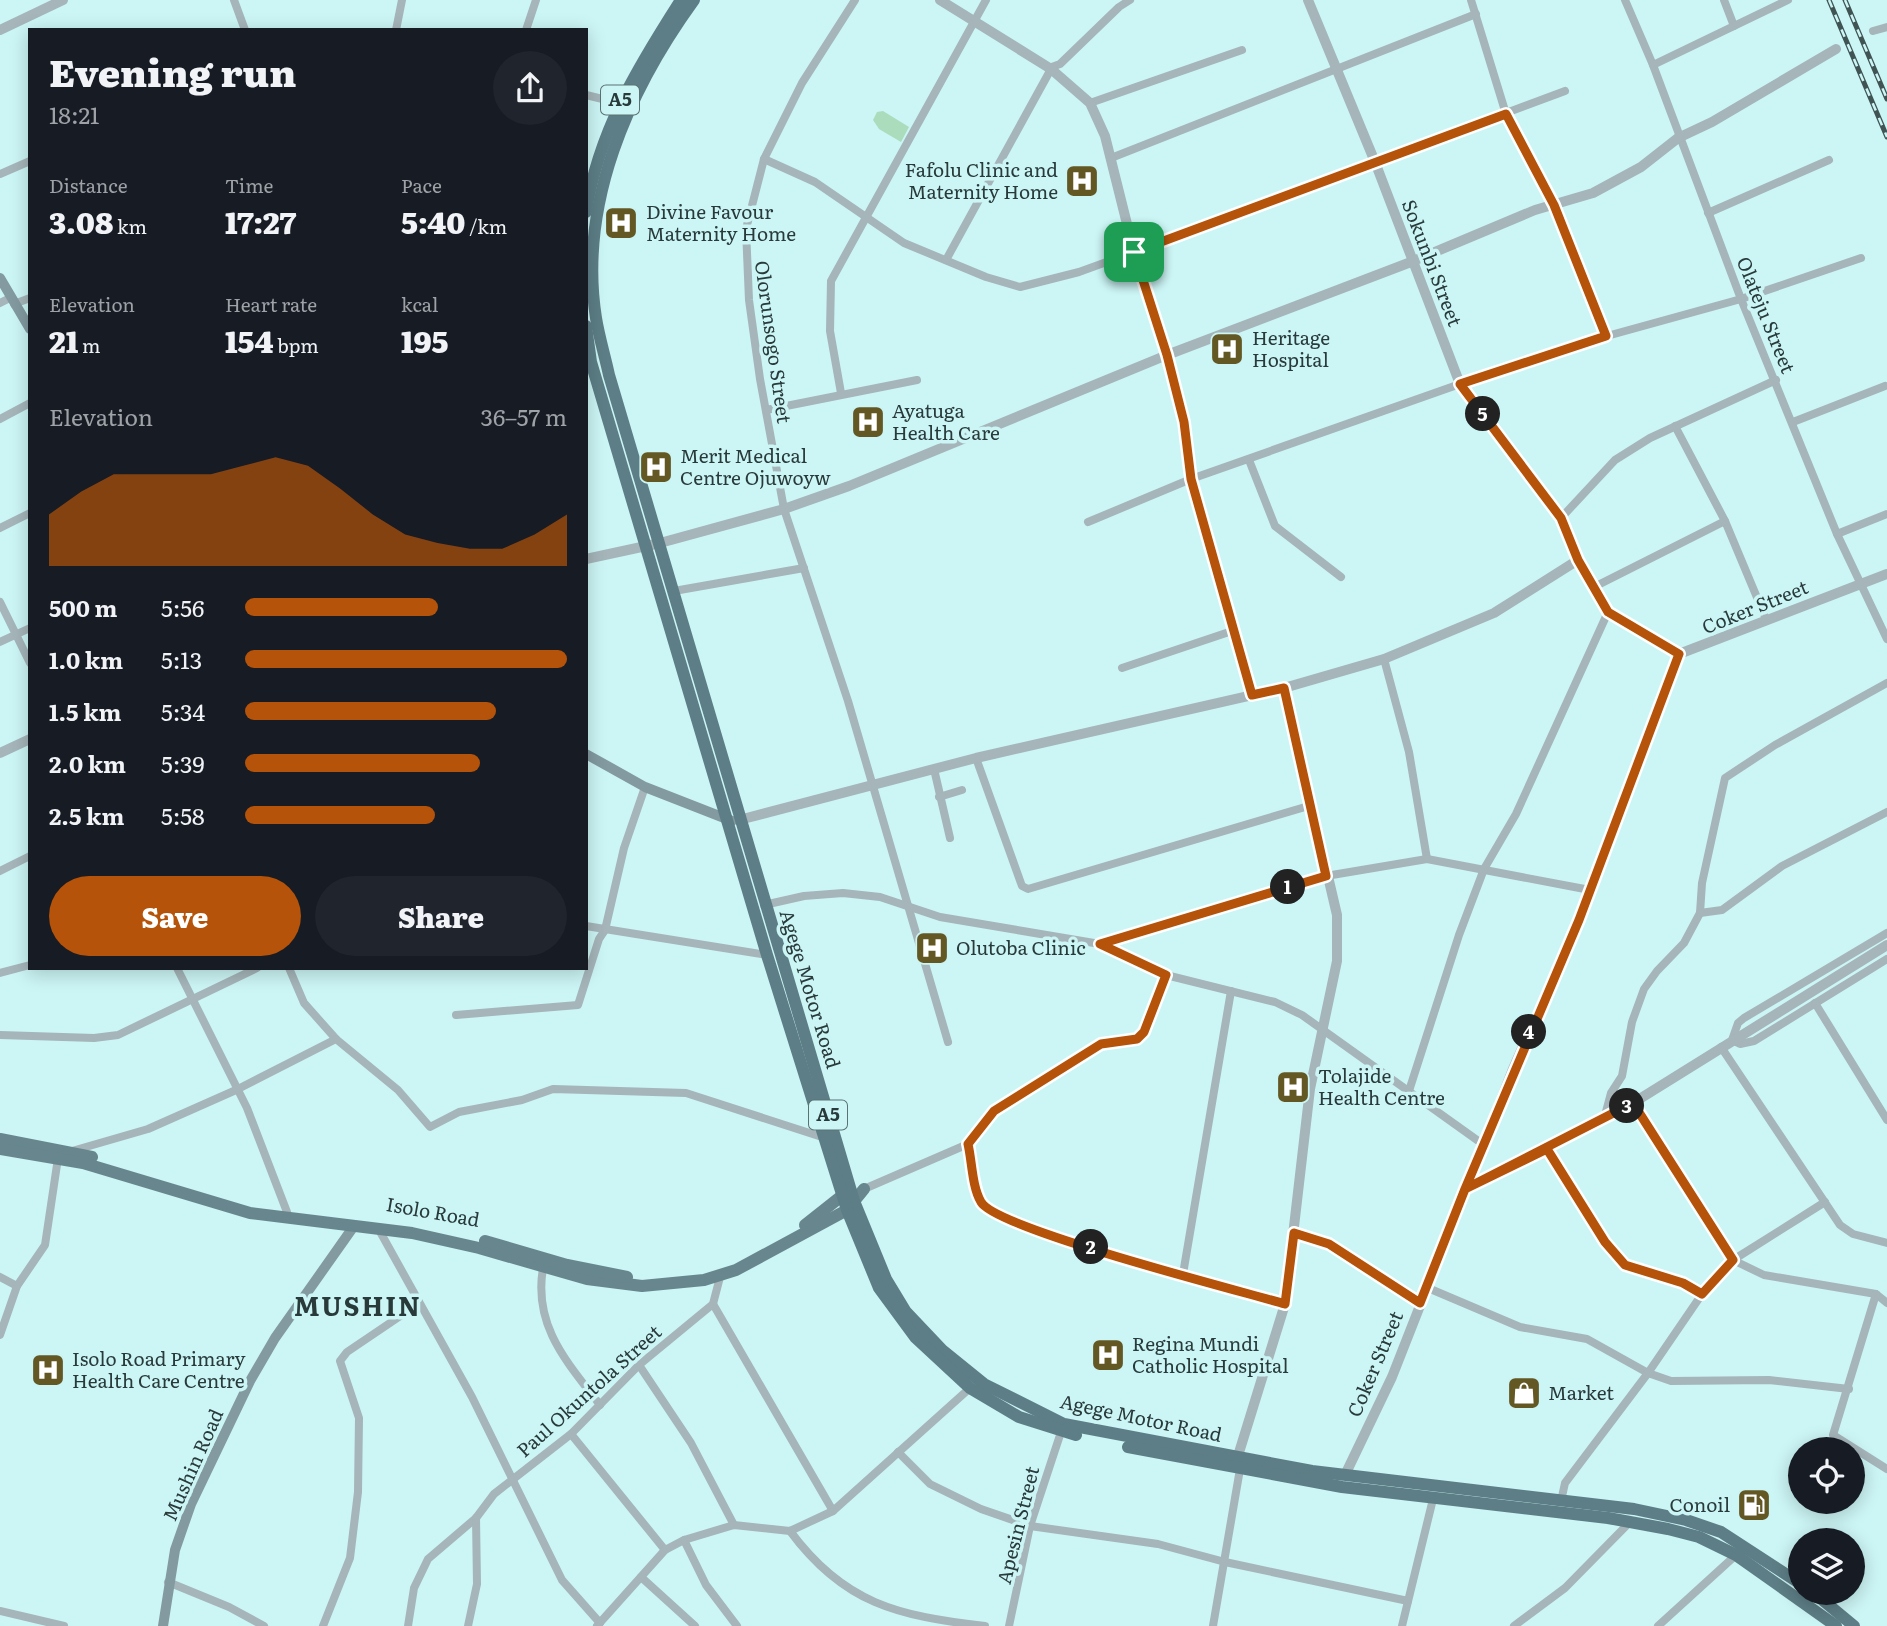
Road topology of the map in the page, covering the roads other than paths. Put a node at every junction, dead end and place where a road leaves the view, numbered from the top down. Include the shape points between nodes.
1 (63, 0) edge
2 (234, 0) edge
3 (402, 0) edge
4 (536, 0) edge
5 (681, 0) edge
6 (694, 0) edge
7 (855, 0) edge
8 (940, 0) edge
9 (985, 0) edge
10 (1130, 0) edge
11 (1308, 0) edge
12 (1471, 0) edge
13 (1625, 0) edge
14 (1724, 0) edge
15 (1788, 0) edge
16 (1476, 15) junction
17 (972, 20) junction
18 (1734, 26) junction
19 (1887, 27) edge
20 (244, 28) edge
21 (396, 28) edge
22 (527, 28) edge
23 (0, 30) edge
24 (1873, 31) dead end
25 (1836, 49) dead end
26 (1242, 50) dead end
27 (1653, 65) junction
28 (1050, 69) junction
29 (1338, 71) junction
30 (1565, 91) dead end
31 (588, 95) edge
32 (619, 103) junction
33 (1090, 103) junction
34 (1506, 114) junction
35 (1678, 138) junction
36 (1111, 158) junction
37 (764, 159) junction
38 (1829, 160) dead end
39 (28, 162) edge
40 (1375, 162) junction
41 (0, 174) edge
42 (588, 200) edge
43 (1554, 205) junction
44 (1708, 213) junction
45 (865, 219) junction
46 (1134, 252) junction
47 (1861, 258) dead end
48 (946, 260) junction
49 (1411, 262) junction
50 (0, 278) edge
51 (28, 298) edge
52 (1741, 299) junction
53 (8, 301) edge
54 (28, 326) edge
55 (1606, 336) junction
56 (588, 340) edge
57 (1167, 355) junction
58 (917, 380) dead end
59 (1776, 380) junction
60 (1460, 384) junction
61 (1885, 386) dead end
62 (841, 393) junction
63 (28, 404) edge
64 (766, 410) junction
65 (0, 419) edge
66 (1793, 422) junction
67 (1675, 426) junction
68 (1249, 460) junction
69 (1191, 479) junction
70 (784, 509) junction
71 (28, 514) edge
72 (1887, 514) edge
73 (1561, 518) junction
74 (1725, 521) junction
75 (1088, 522) dead end
76 (0, 528) edge
77 (1838, 534) junction
78 (653, 544) junction
79 (588, 559) edge
80 (1578, 560) junction
81 (804, 568) junction
82 (1887, 574) edge
83 (1341, 577) dead end
84 (1860, 584) junction
85 (1594, 587) junction
86 (674, 592) junction
87 (0, 602) edge
88 (1608, 612) junction
89 (1766, 620) junction
90 (28, 629) edge
91 (1235, 630) junction
92 (16, 635) junction
93 (1887, 639) edge
94 (0, 642) edge
95 (1679, 654) junction
96 (28, 659) edge
97 (1384, 659) junction
98 (1122, 668) dead end
99 (1887, 683) edge
100 (1284, 688) junction
101 (1252, 695) junction
102 (28, 740) edge
103 (0, 753) edge
104 (588, 755) edge
105 (976, 758) junction
106 (934, 769) junction
107 (873, 784) junction
108 (645, 787) junction
109 (962, 790) dead end
110 (939, 797) junction
111 (1312, 805) junction
112 (1887, 812) edge
113 (734, 821) junction
114 (950, 838) dead end
115 (28, 857) edge
116 (1427, 859) junction
117 (1484, 869) junction
118 (0, 871) edge
119 (1326, 876) junction
120 (1590, 890) junction
121 (764, 905) junction
122 (910, 906) junction
123 (1700, 913) junction
124 (588, 926) edge
125 (605, 930) junction
126 (1887, 933) edge
127 (1100, 944) junction
128 (1887, 945) edge
129 (767, 955) junction
130 (1887, 959) edge
131 (28, 966) edge
132 (178, 970) edge
133 (253, 970) edge
134 (290, 970) edge
135 (0, 973) edge
136 (1166, 975) junction
137 (1231, 991) junction
138 (194, 1000) junction
139 (1815, 1003) junction
140 (456, 1015) dead end
141 (1324, 1032) junction
142 (0, 1035) edge
143 (336, 1040) junction
144 (1732, 1040) junction
145 (948, 1042) dead end
146 (1721, 1047) junction
147 (236, 1090) junction
148 (1408, 1094) junction
149 (1633, 1103) junction
150 (1604, 1119) junction
151 (1887, 1120) edge
152 (825, 1138) junction
153 (0, 1139) edge
154 (968, 1144) junction
155 (1484, 1145) junction
156 (0, 1149) edge
157 (1547, 1149) junction
158 (72, 1151) junction
159 (58, 1158) junction
160 (1465, 1189) junction
161 (852, 1197) junction
162 (1825, 1202) junction
163 (287, 1212) junction
164 (354, 1226) junction
165 (378, 1228) junction
166 (1294, 1233) junction
167 (1887, 1243) edge
168 (1733, 1260) junction
169 (543, 1268) junction
170 (1184, 1274) junction
171 (0, 1277) edge
172 (720, 1277) junction
173 (18, 1286) junction
174 (1428, 1288) junction
175 (1702, 1294) junction
176 (1876, 1294) junction
177 (1420, 1303) junction
178 (1887, 1303) edge
179 (418, 1304) junction
180 (713, 1304) junction
181 (1285, 1304) junction
182 (0, 1335) edge
183 (639, 1365) junction
184 (1648, 1373) junction
185 (970, 1388) junction
186 (1849, 1389) junction
187 (600, 1405) junction
188 (1060, 1432) junction
189 (571, 1434) junction
190 (898, 1452) junction
191 (1239, 1464) junction
192 (1887, 1469) edge
193 (511, 1480) junction
194 (1343, 1481) junction
195 (1433, 1499) junction
196 (1562, 1501) junction
197 (833, 1511) junction
198 (476, 1518) junction
199 (1630, 1522) junction
200 (734, 1525) junction
201 (1030, 1526) junction
202 (790, 1531) junction
203 (684, 1540) junction
204 (665, 1550) junction
205 (1736, 1555) junction
206 (1225, 1562) junction
207 (1788, 1576) edge
208 (640, 1577) junction
209 (169, 1582) junction
210 (1408, 1601) junction
211 (1829, 1605) edge
212 (0, 1611) edge
213 (598, 1625) edge
214 (64, 1626) edge
215 (163, 1626) edge
216 (264, 1626) edge
217 (323, 1626) edge
218 (408, 1626) edge
219 (468, 1626) edge
220 (695, 1626) edge
221 (737, 1626) edge
222 (985, 1626) edge
223 (1009, 1626) edge
224 (1213, 1626) edge
225 (1402, 1626) edge
226 (1514, 1626) edge
227 (1658, 1626) edge
228 (1836, 1626) edge
229 (1854, 1626) edge

1 - 23 street
2 - 20 street
3 - 21 street
4 - 22 street
5 - 32 highway, A5
6 - 78 highway, Agege Motor Road / A5 via 639,88 597,204 593,258 596,317
7 - 37 street, Olorunsogo Street via 802,83
8 - 17 street
9 - 17 street
10 - 28 street
11 - 29 street, Sokunbi Street
12 - 16 street
13 - 27 street, Olateju Street
14 - 18 street
15 - 18 street
16 - 29 street
16 - 34 street
17 - 28 street
17 - 45 street
18 - 27 street
19 - 24 street
25 - 35 street
26 - 33 street
27 - 35 street, Olateju Street
28 - 33 street
28 - 48 street
29 - 36 street
29 - 40 street, Sokunbi Street
30 - 34 street
31 - 32 street
32 - 42 highway, A5
33 - 36 street
34 - 40 street
34 - 43 street
35 - 43 street via 1629,174 1593,193
35 - 44 street, Olateju Street
36 - 46 street
37 - 45 street via 815,182
37 - 64 street, Olorunsogo Street via 752,199 745,253
38 - 44 street
39 - 41 street
40 - 46 street
40 - 49 street, Sokunbi Street
43 - 49 street
43 - 55 street
44 - 52 street, Olateju Street
45 - 48 street via 904,243
45 - 62 street via 831,281 830,331
46 - 48 street via 1020,287
46 - 57 street
47 - 52 street
49 - 57 street
49 - 60 street, Sokunbi Street
50 - 53 main road
51 - 53 street
52 - 55 street
52 - 59 street, Olateju Street
53 - 54 main road
55 - 60 street
56 - 78 highway, Agege Motor Road / A5 via 591,362
57 - 69 street via 1184,422
57 - 70 street
58 - 62 street
59 - 66 street, Olateju Street
59 - 67 street
60 - 68 street
60 - 73 street, Sokunbi Street
61 - 66 street
62 - 64 street
63 - 65 street
64 - 70 street, Olorunsogo Street
66 - 77 street, Olateju Street
67 - 73 street via 1615,460
67 - 74 street
68 - 69 street
68 - 83 street via 1275,526
69 - 75 street
69 - 91 street
70 - 78 street
70 - 81 street, Olorunsogo Street
71 - 76 street
72 - 77 street
73 - 80 street, Sokunbi Street
74 - 85 street
74 - 89 street
77 - 84 street, Olateju Street
78 - 79 street
78 - 86 highway, Agege Motor Road / A5
78 - 113 highway, Agege Motor Road / A5
80 - 85 street, Sokunbi Street
80 - 97 street via 1494,613
81 - 86 street
81 - 107 street, Olorunsogo Street
82 - 84 street, Coker Street
84 - 89 street, Coker Street
84 - 93 street, Olateju Street
85 - 88 street, Sokunbi Street
86 - 113 highway, Agege Motor Road / A5
87 - 92 street
88 - 95 street
88 - 117 street via 1516,814
89 - 95 street, Coker Street
90 - 92 street
91 - 98 street
91 - 101 street
92 - 94 street
92 - 96 street
95 - 120 street, Coker Street
97 - 100 street
97 - 116 street via 1409,752
99 - 123 street via 1725,778
100 - 101 street
100 - 111 street
101 - 105 street
102 - 103 street
104 - 108 main road
105 - 106 street
105 - 111 street via 1022,886 1028,889
106 - 107 street
106 - 110 street
107 - 113 street
107 - 122 street, Olorunsogo Street
108 - 113 main road
108 - 125 street via 624,848
109 - 110 street
110 - 114 street
111 - 119 street
112 - 123 street via 1782,866 1722,910
113 - 121 highway, Agege Motor Road / A5
113 - 129 highway, Agege Motor Road / A5
115 - 118 street
116 - 117 street
116 - 119 street
117 - 120 street
117 - 148 street
119 - 127 street
119 - 141 street via 1339,928
120 - 155 street, Coker Street
121 - 122 street via 843,894 880,897
121 - 161 highway, Agege Motor Road / A5
122 - 127 street via 940,917
122 - 145 street, Olorunsogo Street
123 - 150 street via 1684,943 1644,989 1632,1022 1622,1076 1611,1093
124 - 125 street
125 - 129 street
125 - 140 street via 578,1005
126 - 144 street via 1744,1018
127 - 136 street
128 - 144 street
129 - 152 highway, Agege Motor Road / A5
130 - 139 street
131 - 135 street
132 - 138 street
133 - 138 street
134 - 143 street via 304,1003
136 - 137 street
136 - 154 street via 1141,1037 1101,1044 1084,1054 994,1111
137 - 141 street via 1275,1002
137 - 170 street
138 - 142 street via 106,1038
138 - 147 street
139 - 144 street via 1754,1041 1740,1044
139 - 151 street
141 - 148 street
141 - 166 street via 1305,1120
143 - 147 street
143 - 152 street via 398,1090 430,1127 459,1112 522,1100 553,1088 686,1093
144 - 146 street
146 - 149 street
146 - 162 street
147 - 158 street via 148,1129
147 - 163 street
148 - 155 street
149 - 150 street
149 - 168 street
150 - 157 street
152 - 161 highway, Agege Motor Road / A5
153 - 158 main road, Isolo Road
154 - 161 street
154 - 170 street via 981,1203 993,1213
155 - 160 street, Coker Street
156 - 159 main road, Isolo Road
157 - 160 street
157 - 175 street via 1605,1242 1625,1265 1683,1283
158 - 163 main road, Isolo Road via 241,1203
159 - 164 main road, Isolo Road via 250,1213
159 - 173 street via 44,1245
160 - 174 street, Coker Street
161 - 163 main road, Isolo Road via 749,1257 716,1271 662,1278 588,1270 414,1225
161 - 172 main road, Isolo Road via 769,1255
161 - 185 highway, Agege Motor Road / A5 via 879,1288 915,1337
161 - 191 highway, Agege Motor Road / A5 via 868,1241 906,1312 942,1350 984,1384 1064,1424
162 - 167 street via 1840,1225 1853,1234
162 - 168 street
164 - 165 main road, Isolo Road
164 - 209 main road, Mushin Road via 250,1381 191,1504
165 - 169 main road, Isolo Road via 450,1241
165 - 179 street
166 - 177 street via 1329,1244
166 - 181 street
168 - 175 street
168 - 176 street via 1765,1275
169 - 172 main road, Isolo Road via 642,1286
169 - 187 street via 539,1292 546,1324 562,1355
170 - 181 street
171 - 173 street
172 - 180 street
173 - 182 street
174 - 177 street, Coker Street
174 - 184 street via 1520,1327 1587,1339
175 - 184 street
176 - 178 street
176 - 186 street
177 - 194 street, Coker Street via 1392,1377
179 - 193 street via 472,1397
179 - 217 street via 340,1361 359,1418 358,1492 349,1558
180 - 183 street, Paul Okuntola Street
180 - 197 street
181 - 191 street
183 - 187 street, Paul Okuntola Street
183 - 200 street via 691,1443
184 - 186 street via 1671,1381 1769,1380
184 - 196 street via 1565,1483
185 - 188 highway, Agege Motor Road / A5 via 1019,1417
185 - 190 street
186 - 192 street via 1833,1435
187 - 189 street, Paul Okuntola Street
188 - 191 highway, Agege Motor Road / A5
188 - 201 street, Apesin Street
189 - 193 street, Paul Okuntola Street
189 - 204 street
190 - 197 street
190 - 201 street via 930,1484
191 - 194 highway, Agege Motor Road / A5
191 - 206 street
193 - 198 street, Paul Okuntola Street via 484,1503
193 - 213 street via 562,1580
194 - 195 highway, Agege Motor Road / A5
194 - 196 highway, Agege Motor Road / A5
195 - 199 highway, Agege Motor Road / A5
195 - 210 street
196 - 207 highway, Agege Motor Road / A5 via 1686,1520 1721,1532
197 - 202 street
198 - 218 street, Paul Okuntola Street via 428,1559 414,1588
198 - 219 street via 478,1584
199 - 205 highway, Agege Motor Road / A5 via 1699,1537
199 - 226 street via 1565,1588
200 - 202 street
200 - 203 street
201 - 206 street via 1158,1544
201 - 223 street, Apesin Street
202 - 222 street via 813,1562 859,1595 914,1617
203 - 204 street
203 - 221 street via 706,1585
204 - 208 street
205 - 227 street
205 - 228 highway, Agege Motor Road / A5
206 - 210 street
206 - 224 street
208 - 213 street
208 - 220 street
209 - 215 main road, Mushin Road
209 - 216 street
210 - 225 street
211 - 229 highway
212 - 214 street

